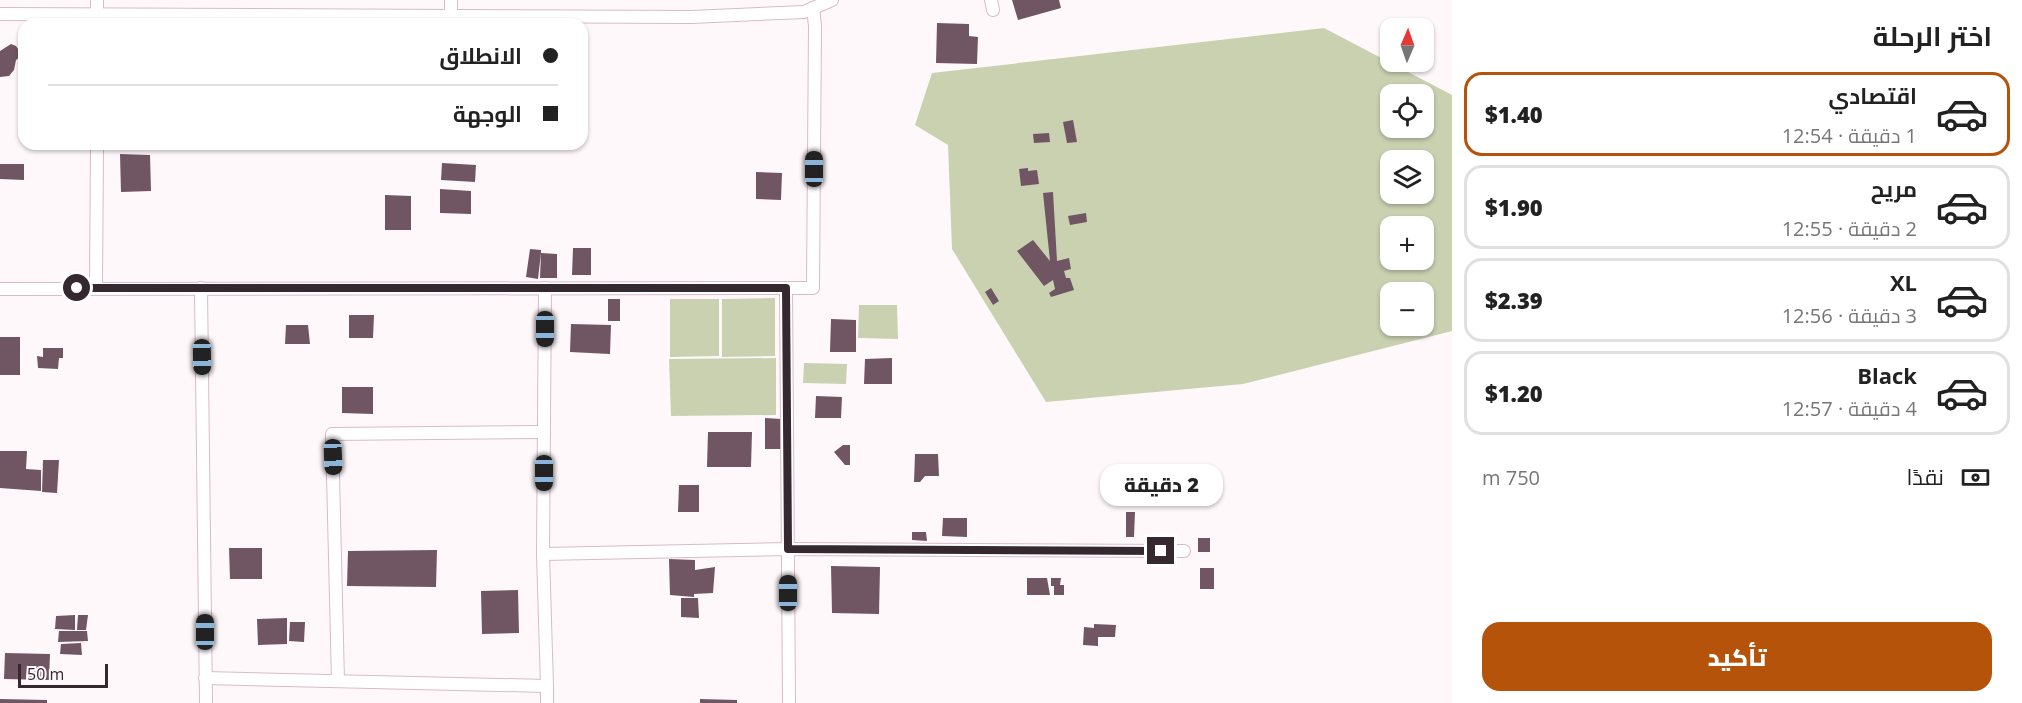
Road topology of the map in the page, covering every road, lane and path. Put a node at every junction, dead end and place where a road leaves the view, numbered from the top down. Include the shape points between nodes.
1 (97, 0) edge
2 (451, 0) edge
3 (832, 0) edge
4 (813, 8) junction
5 (0, 14) edge
6 (451, 15) junction
7 (78, 18) edge
8 (97, 18) edge
9 (186, 18) edge
10 (97, 150) edge
11 (96, 288) junction
12 (201, 288) junction
13 (545, 288) junction
14 (786, 288) junction
15 (0, 289) edge
16 (544, 432) junction
17 (788, 549) junction
18 (1184, 551) dead end
19 (543, 554) junction
20 (205, 678) junction
21 (338, 681) junction
22 (547, 686) junction
23 (206, 703) edge
24 (547, 703) edge
25 (789, 703) edge

1 - 8 street
2 - 6 street
3 - 4 street
4 - 6 street via 804,12 691,17
4 - 14 street via 813,288
5 - 7 street
6 - 9 street
10 - 11 street
11 - 12 street
11 - 15 street
12 - 13 street
12 - 20 street
13 - 14 street
13 - 16 street
14 - 17 street
16 - 19 street
16 - 21 street via 332,434
17 - 18 street
17 - 19 street
17 - 25 street
19 - 22 street
20 - 21 street
20 - 23 street
21 - 22 street
22 - 24 street

